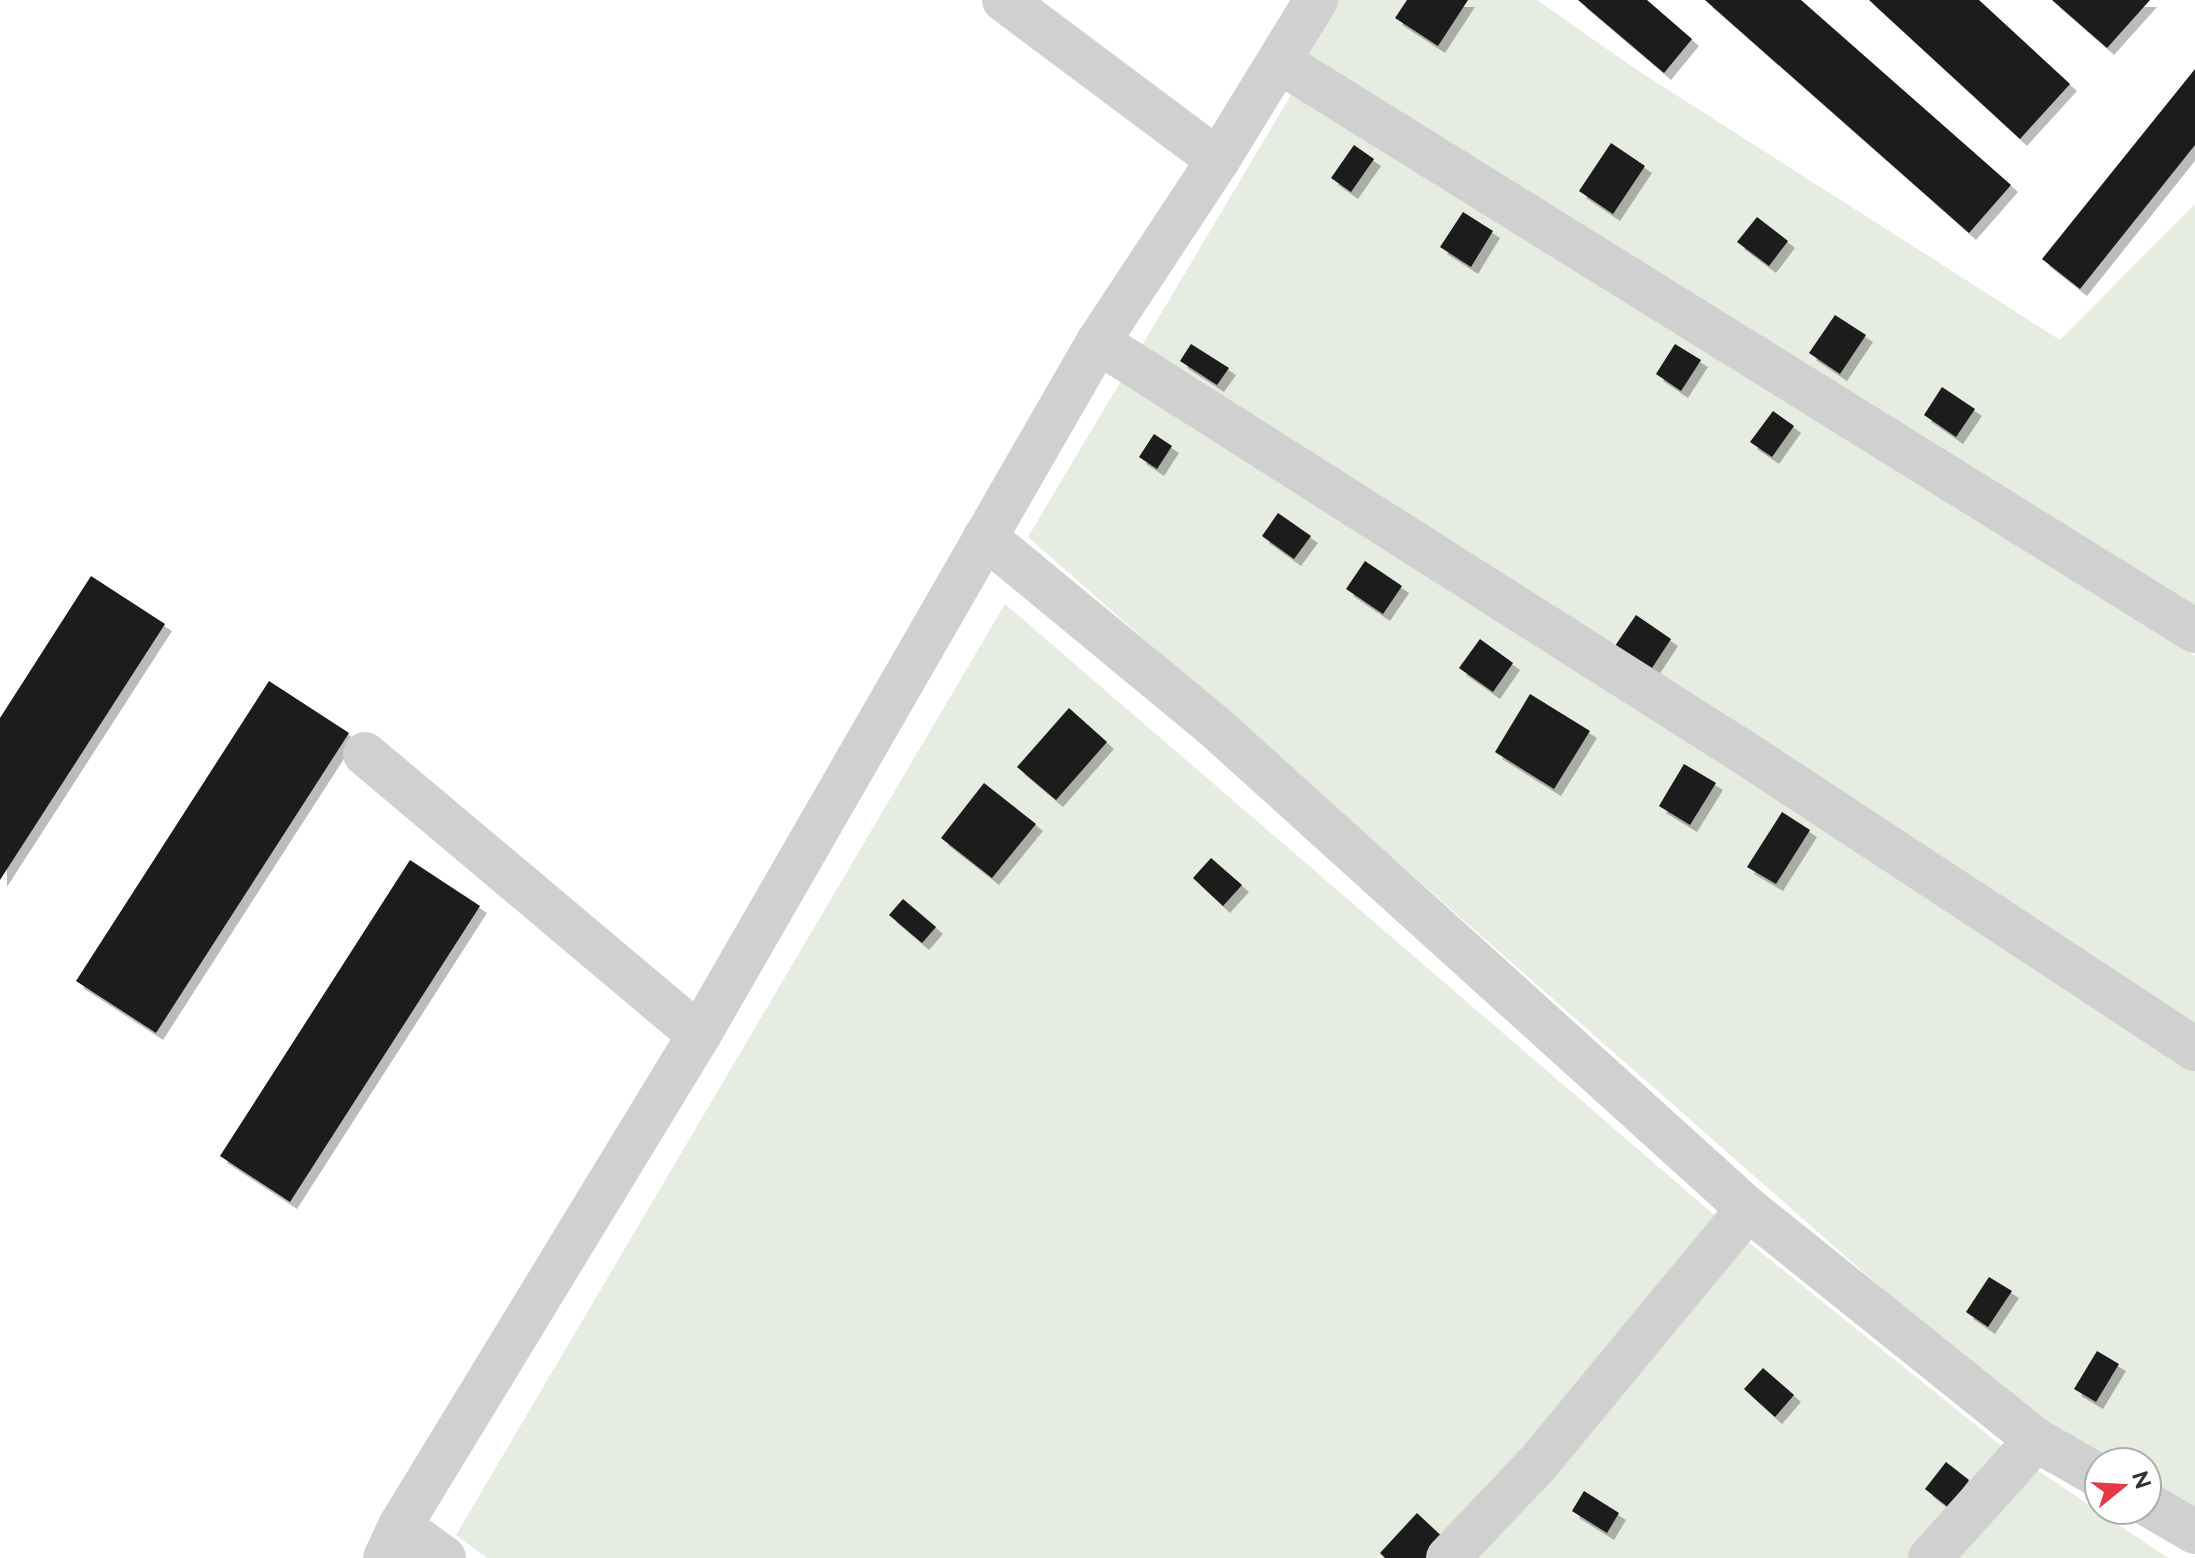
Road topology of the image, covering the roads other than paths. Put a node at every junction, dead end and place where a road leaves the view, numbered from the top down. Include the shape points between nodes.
1 (1004, 0) edge
2 (1316, 0) edge
3 (1280, 62) junction
4 (1218, 160) junction
5 (1098, 342) junction
6 (985, 537) junction
7 (2195, 631) edge
8 (365, 754) dead end
9 (699, 1035) junction
10 (2195, 1049) edge
11 (1748, 1209) junction
12 (2036, 1440) junction
13 (2083, 1467) edge
14 (2163, 1513) edge
15 (2195, 1532) edge
16 (392, 1542) edge
17 (444, 1558) edge
18 (1448, 1558) edge
19 (1930, 1558) edge

1 - 4 street
2 - 3 street
3 - 4 street
3 - 7 street
4 - 5 street
5 - 6 street
5 - 10 street via 1748,755
6 - 9 street
6 - 11 street via 1214,726
8 - 9 street
9 - 16 street
11 - 12 street
11 - 18 street via 1538,1463
12 - 13 street
12 - 19 street
14 - 15 street
16 - 17 street

